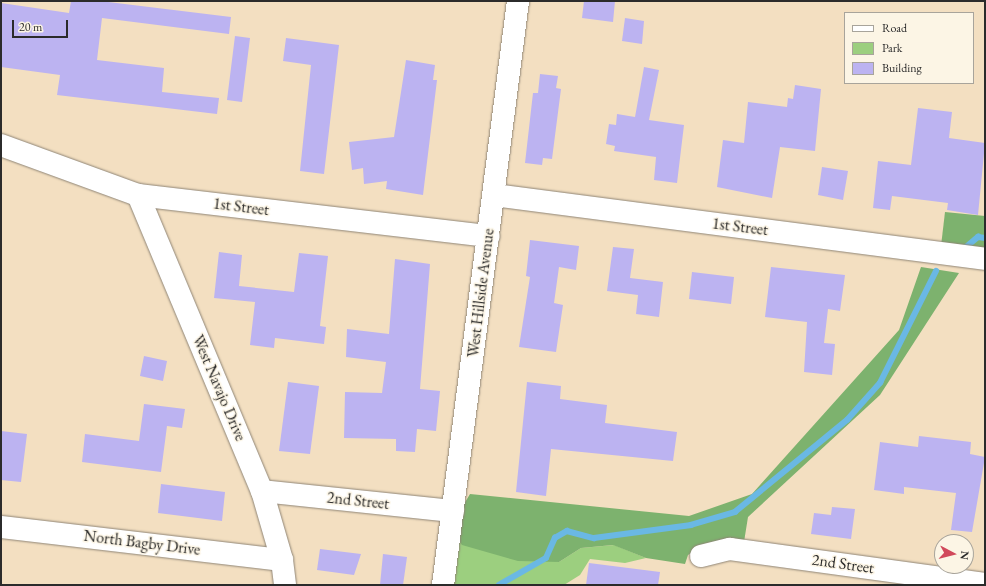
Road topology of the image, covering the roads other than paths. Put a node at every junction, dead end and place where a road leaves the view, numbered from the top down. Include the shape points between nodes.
1 (518, 1) edge
2 (1, 145) edge
3 (138, 195) junction
4 (494, 195) junction
5 (489, 236) junction
6 (985, 259) edge
7 (262, 491) junction
8 (453, 511) junction
9 (1, 526) edge
10 (701, 556) dead end
11 (282, 560) junction
12 (985, 584) edge
13 (285, 585) edge
14 (443, 585) edge

1 - 4 street, West Hillside Avenue
2 - 3 street, 1st Street
3 - 5 street, 1st Street
3 - 7 street, West Navajo Drive
4 - 5 street, West Hillside Avenue
4 - 6 street, 1st Street
5 - 8 street, West Hillside Avenue
7 - 8 street, 2nd Street
7 - 11 street, West Navajo Drive
8 - 14 street, West Hillside Avenue
9 - 11 street, North Bagby Drive
10 - 12 street, 2nd Street via 730,549
11 - 13 street, West Navajo Drive

